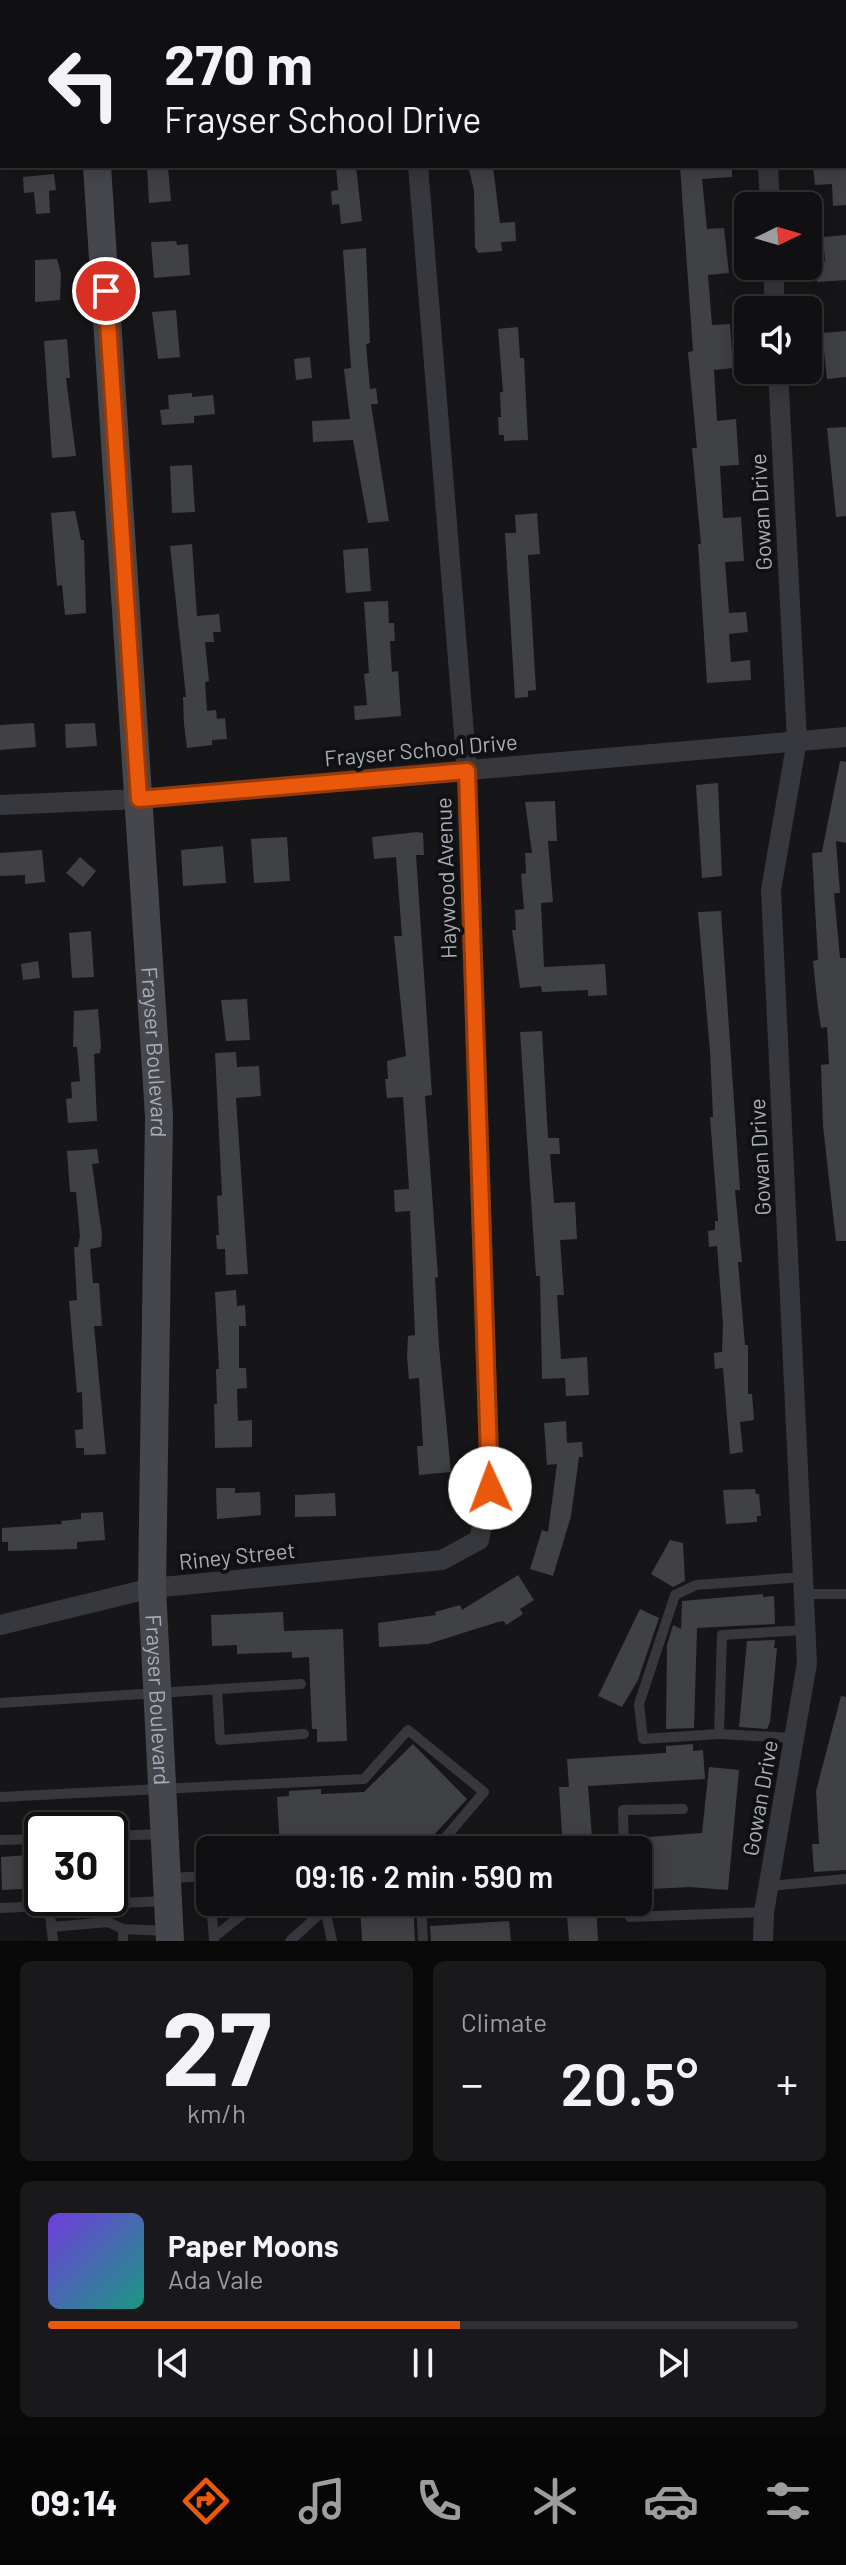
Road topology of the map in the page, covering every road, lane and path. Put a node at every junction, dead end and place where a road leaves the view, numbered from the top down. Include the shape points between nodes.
1 (97, 168) edge
2 (418, 168) edge
3 (768, 168) edge
4 (769, 192) edge
5 (779, 384) edge
6 (846, 737) edge
7 (797, 740) junction
8 (467, 771) junction
9 (139, 799) junction
10 (0, 805) edge
11 (479, 1540) joint
12 (803, 1585) junction
13 (152, 1588) junction
14 (846, 1594) edge
15 (0, 1625) edge
16 (805, 1630) junction
17 (301, 1684) dead end
18 (217, 1689) junction
19 (157, 1692) junction
20 (0, 1703) edge
21 (304, 1734) dead end
22 (719, 1734) junction
23 (794, 1738) junction
24 (162, 1791) junction
25 (0, 1797) edge
26 (683, 1809) dead end
27 (164, 1834) junction
28 (128, 1835) edge
29 (447, 1836) edge
30 (624, 1836) edge
31 (24, 1839) edge
32 (0, 1840) edge
33 (846, 1879) edge
34 (196, 1880) edge
35 (769, 1886) junction
36 (168, 1889) junction
37 (128, 1895) edge
38 (24, 1907) edge
39 (0, 1908) edge
40 (764, 1912) junction
41 (50, 1916) edge
42 (212, 1916) edge
43 (241, 1916) edge
44 (313, 1916) edge
45 (325, 1916) edge
46 (422, 1916) edge
47 (630, 1916) edge
48 (51, 1927) junction
49 (123, 1935) edge
50 (170, 1936) edge
51 (214, 1939) edge
52 (53, 1941) edge
53 (290, 1941) edge
54 (332, 1941) edge
55 (423, 1941) edge
56 (763, 1941) edge

1 - 9 main road, Frayser Boulevard
2 - 8 street, Haywood Avenue
3 - 4 street
5 - 7 street, Gowan Drive
6 - 7 street, Frayser School Drive
7 - 8 street, Frayser School Drive
7 - 12 street, Gowan Drive via 771,890
8 - 9 street, Frayser School Drive
8 - 11 street, Haywood Avenue via 490,1488
9 - 10 street, Frayser School Drive
9 - 13 main road, Frayser Boulevard via 159,1116
11 - 13 street, Riney Street via 442,1560
12 - 14 lane
12 - 16 street, Gowan Drive
12 - 22 lane via 696,1585 675,1595 639,1704 643,1739
13 - 15 street, Riney Street
13 - 19 main road, Frayser Boulevard
16 - 22 lane via 722,1635
16 - 23 street, Gowan Drive via 807,1663
17 - 18 lane
18 - 19 lane
18 - 21 lane via 220,1740
19 - 20 lane
19 - 24 main road, Frayser Boulevard
22 - 23 lane
23 - 35 street, Gowan Drive
24 - 25 lane
24 - 27 main road, Frayser Boulevard
24 - 29 lane via 364,1779 408,1730 484,1792
26 - 30 lane via 623,1810
27 - 28 lane
27 - 36 main road, Frayser Boulevard
31 - 32 lane
33 - 35 lane
34 - 36 lane
35 - 40 street, Gowan Drive
36 - 37 lane
36 - 50 main road, Frayser Boulevard
38 - 39 lane
40 - 47 lane
40 - 56 street, Gowan Drive
41 - 48 lane
42 - 51 lane
43 - 51 lane
44 - 53 lane
45 - 54 lane
46 - 55 lane
48 - 49 lane via 108,1922
48 - 52 lane
49 - 50 lane

